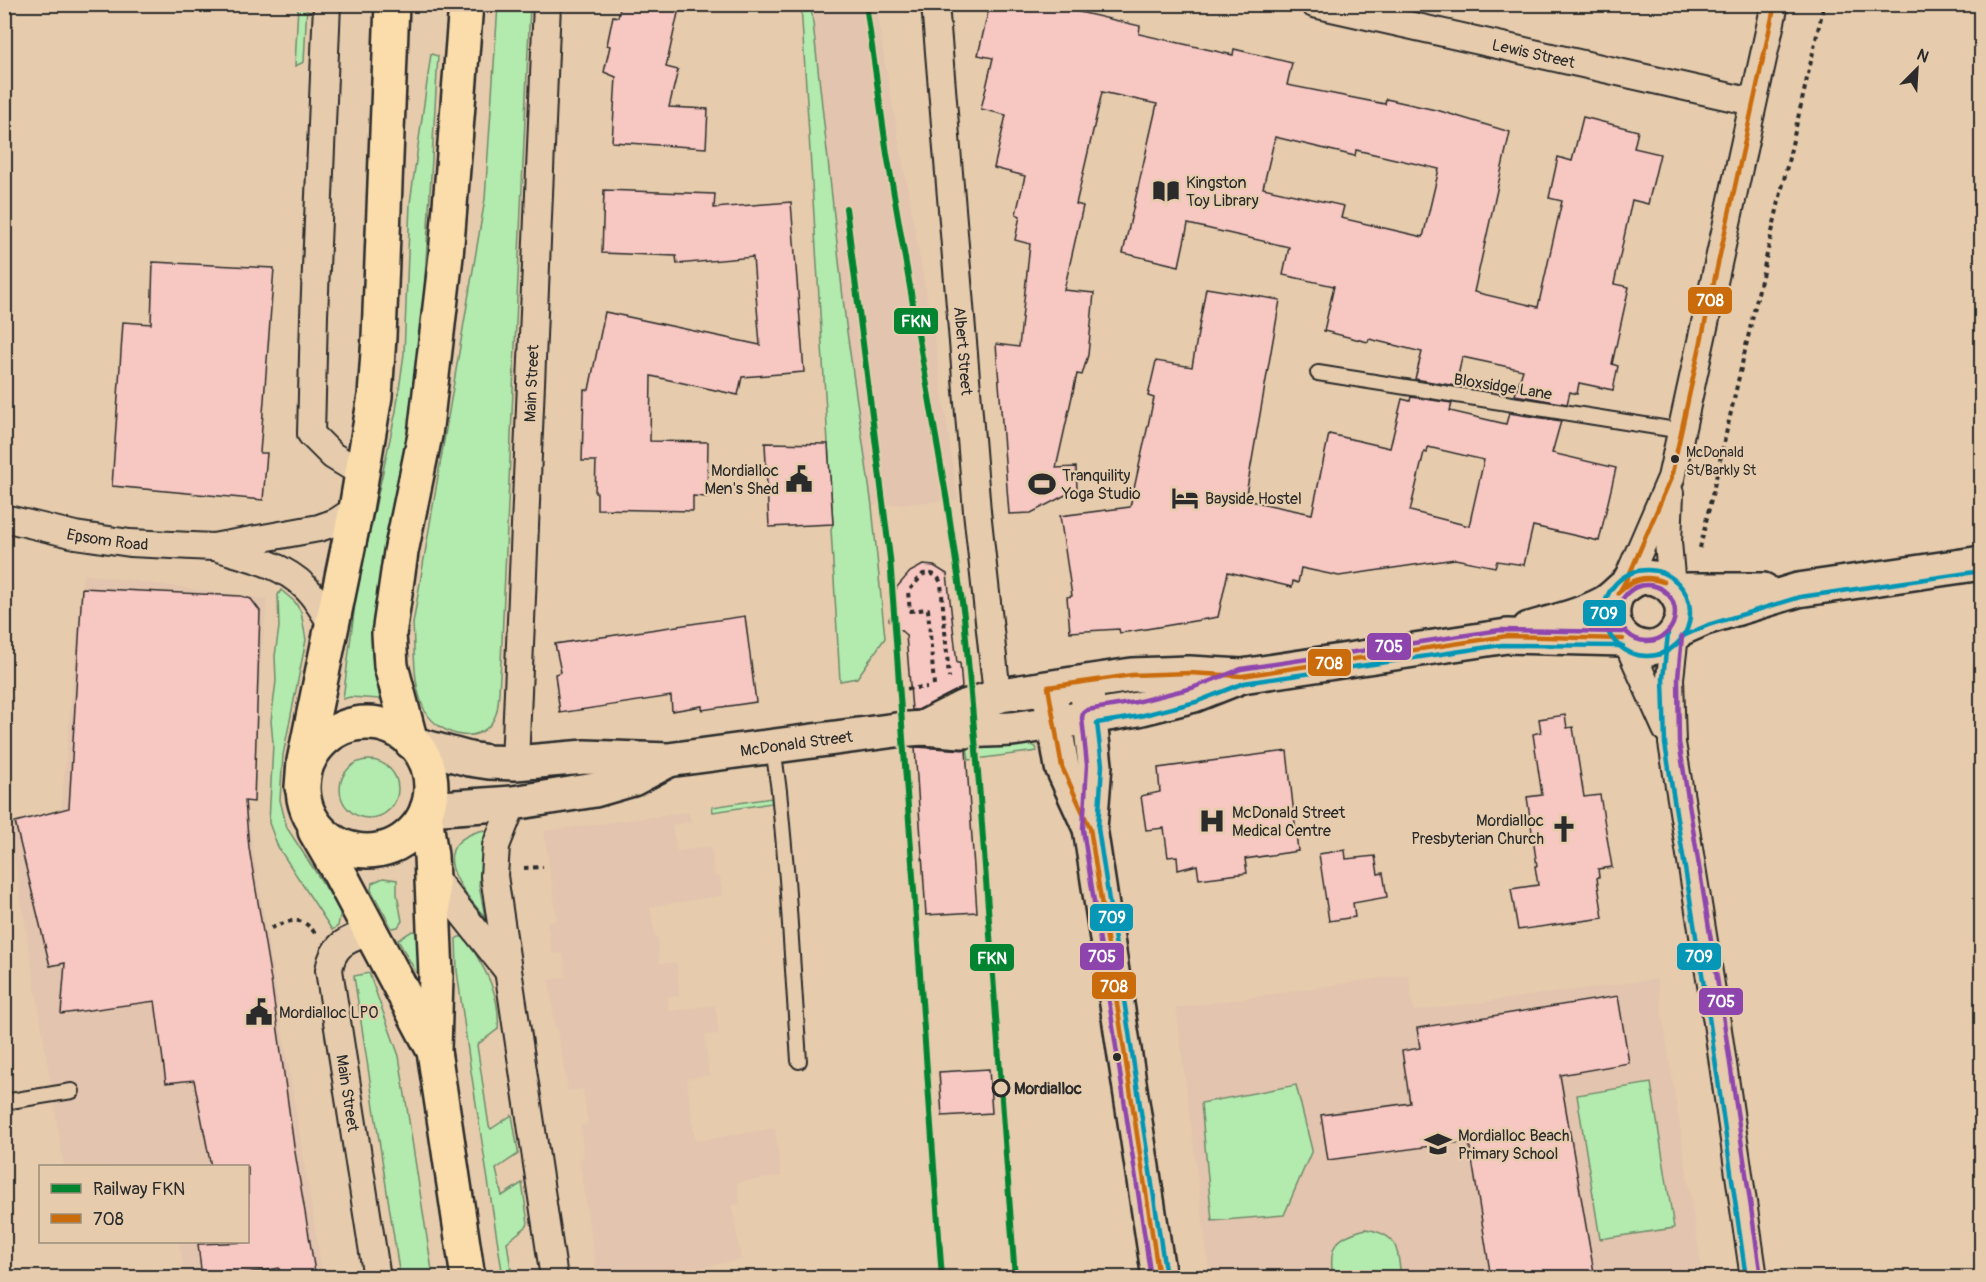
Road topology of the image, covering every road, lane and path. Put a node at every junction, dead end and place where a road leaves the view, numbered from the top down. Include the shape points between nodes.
1 (327, 4) edge
2 (392, 4) edge
3 (466, 4) edge
4 (547, 4) edge
5 (935, 4) edge
6 (1314, 4) edge
7 (1775, 4) edge
8 (1824, 4) edge
9 (1753, 102) junction
10 (1318, 373) dead end
11 (1682, 431) junction
12 (363, 474) junction
13 (1671, 478) junction
14 (356, 509) junction
15 (4, 518) edge
16 (213, 547) junction
17 (1699, 551) dead end
18 (1982, 563) edge
19 (1673, 589) junction
20 (1798, 590) junction
21 (1619, 592) junction
22 (333, 626) junction
23 (1676, 633) junction
24 (1507, 636) junction
25 (1625, 640) junction
26 (1242, 676) junction
27 (1086, 681) junction
28 (950, 685) dead end
29 (934, 687) dead end
30 (1048, 687) junction
31 (1001, 695) junction
32 (1089, 717) junction
33 (1054, 723) junction
34 (923, 728) junction
35 (413, 743) junction
36 (1672, 743) junction
37 (773, 747) junction
38 (668, 760) junction
39 (515, 763) junction
40 (304, 798) junction
41 (513, 802) junction
42 (426, 812) junction
43 (1090, 828) junction
44 (431, 874) junction
45 (371, 931) junction
46 (509, 973) junction
47 (434, 1051) junction
48 (800, 1060) dead end
49 (72, 1091) dead end
50 (4, 1102) edge
51 (377, 1278) edge
52 (468, 1278) edge
53 (554, 1278) edge
54 (1159, 1278) edge
55 (1754, 1278) edge

1 - 12 street via 311,435 333,456
2 - 12 highway via 378,357
3 - 35 highway via 446,256 426,435 401,552 389,634 391,666
4 - 39 street, Main Street
5 - 31 street, Albert Street via 977,511 996,685
6 - 9 street, Lewis Street
7 - 9 street
8 - 17 path
9 - 11 street
10 - 11 lane, Bloxsidge Lane
11 - 13 street
12 - 14 highway
13 - 19 street via 1668,542
13 - 21 street
14 - 16 street, Epsom Road via 319,528
14 - 22 highway
15 - 16 street, Epsom Road via 130,543
16 - 22 street, Epsom Road via 286,572 305,587
18 - 20 street
19 - 20 street
19 - 21 street via 1646,577 1632,581
19 - 23 street via 1683,613
20 - 23 street via 1705,618
21 - 24 street, McDonald Street via 1594,608
21 - 25 street via 1612,607 1613,620
22 - 40 highway via 304,761
23 - 25 street via 1656,647 1641,647
23 - 36 street via 1670,678
24 - 25 street, McDonald Street
24 - 26 street, McDonald Street
25 - 36 street
26 - 27 street, McDonald Street via 1189,673
26 - 32 street, McDonald Street via 1194,695
27 - 30 street, McDonald Street
27 - 32 street
28 - 29 path via 940,583 931,573 923,574 908,592 909,610 928,609
30 - 31 street, McDonald Street
30 - 33 street
31 - 34 street, McDonald Street via 962,708
32 - 33 street, McDonald Street
32 - 43 street via 1095,765
33 - 34 street, McDonald Street via 962,731
33 - 43 street via 1062,767
34 - 37 street, McDonald Street
35 - 39 street, McDonald Street via 469,759
35 - 40 highway via 386,726 346,726 328,736 305,767
35 - 42 highway via 431,779
36 - 55 street
37 - 38 street, McDonald Street
37 - 48 lane
38 - 39 street, McDonald Street via 585,757
38 - 41 street, McDonald Street via 606,788
39 - 41 street
40 - 42 highway via 316,828 342,847 364,851 385,849 405,839
40 - 45 highway via 315,831
41 - 42 street, McDonald Street
41 - 46 street via 494,861
42 - 44 highway
43 - 54 street
44 - 46 street
44 - 47 highway via 436,975
45 - 47 highway
45 - 51 street, Main Street via 340,945 330,959 329,970
46 - 53 street
47 - 52 highway
49 - 50 lane

